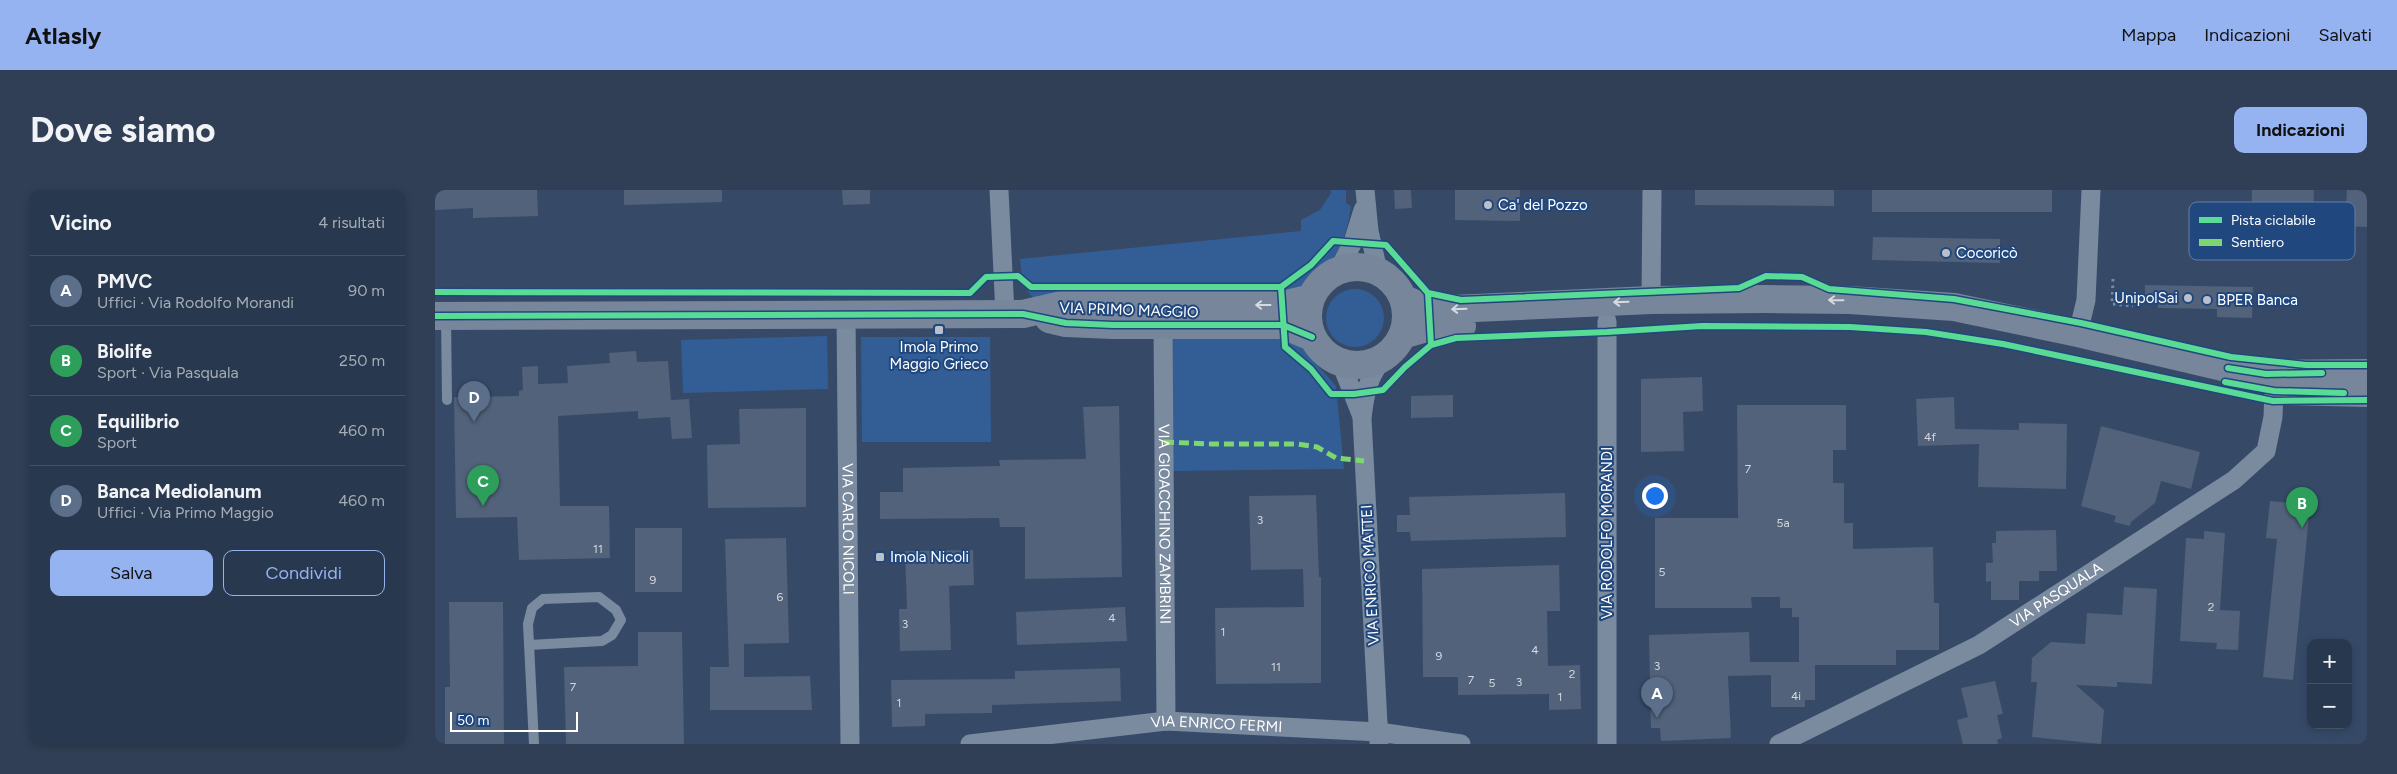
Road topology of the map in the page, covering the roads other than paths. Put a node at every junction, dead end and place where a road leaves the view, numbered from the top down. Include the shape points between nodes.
1 (999, 190) edge
2 (1653, 190) edge
3 (2091, 190) edge
4 (1365, 197) edge
5 (1339, 269) junction
6 (1378, 271) junction
7 (1311, 298) junction
8 (1403, 299) junction
9 (1651, 300) junction
10 (846, 314) junction
11 (1014, 314) junction
12 (441, 316) edge
13 (1607, 321) junction
14 (1163, 325) junction
15 (2078, 333) junction
16 (1402, 335) junction
17 (1312, 336) junction
18 (1385, 357) junction
19 (1341, 363) junction
20 (2367, 373) edge
21 (2273, 391) junction
22 (2367, 393) edge
23 (447, 400) dead end
24 (1362, 418) junction
25 (529, 645) junction
26 (1166, 721) junction
27 (1379, 738) edge
28 (534, 744) edge
29 (849, 744) edge
30 (970, 744) edge
31 (1461, 744) edge
32 (1607, 744) edge
33 (1779, 744) edge

1 - 11 street
2 - 9 street
3 - 15 street via 2086,300
4 - 5 street via 1355,237
4 - 6 street
5 - 6 street via 1365,267
5 - 7 street via 1322,281
6 - 8 street via 1389,278
7 -> 11 street, VIA PRIMO MAGGIO via 1282,305 1062,306
7 - 17 street via 1307,311
9 -> 8 street via 1430,310
8 - 16 street via 1406,317
15 -> 9 street via 1945,306 1850,300
10 - 11 street, VIA PRIMO MAGGIO
10 - 12 street, VIA PRIMO MAGGIO
10 - 29 street, VIA CARLO NICOLI
11 - 14 street, VIA PRIMO MAGGIO via 1066,323
12 - 23 lane
13 - 16 street via 1430,327
13 - 21 street via 1853,317 1941,323
13 - 32 street, VIA RODOLFO MORANDI
14 - 17 street, VIA PRIMO MAGGIO via 1283,325
14 - 26 street, VIA GIOACCHINO ZAMBRINI
15 - 20 street via 2239,371 2266,374
16 - 18 street
17 - 19 street via 1319,348
18 - 19 street via 1363,364
18 - 24 street, VIA ENRICO MATTEI via 1373,370 1365,392
19 - 24 street, VIA ENRICO MATTEI
21 - 22 street
21 - 33 street, VIA PASQUALA via 2273,417 2266,451 2234,480 1979,645
24 - 27 street, VIA ENRICO MATTEI
25 - 25 lane via 528,624 532,608 543,599 599,598 616,610 621,620 612,635 602,641
25 - 28 lane
26 - 27 street, VIA ENRICO FERMI
26 - 30 street, VIA ENRICO FERMI
27 - 31 street, VIA ENRICO FERMI

